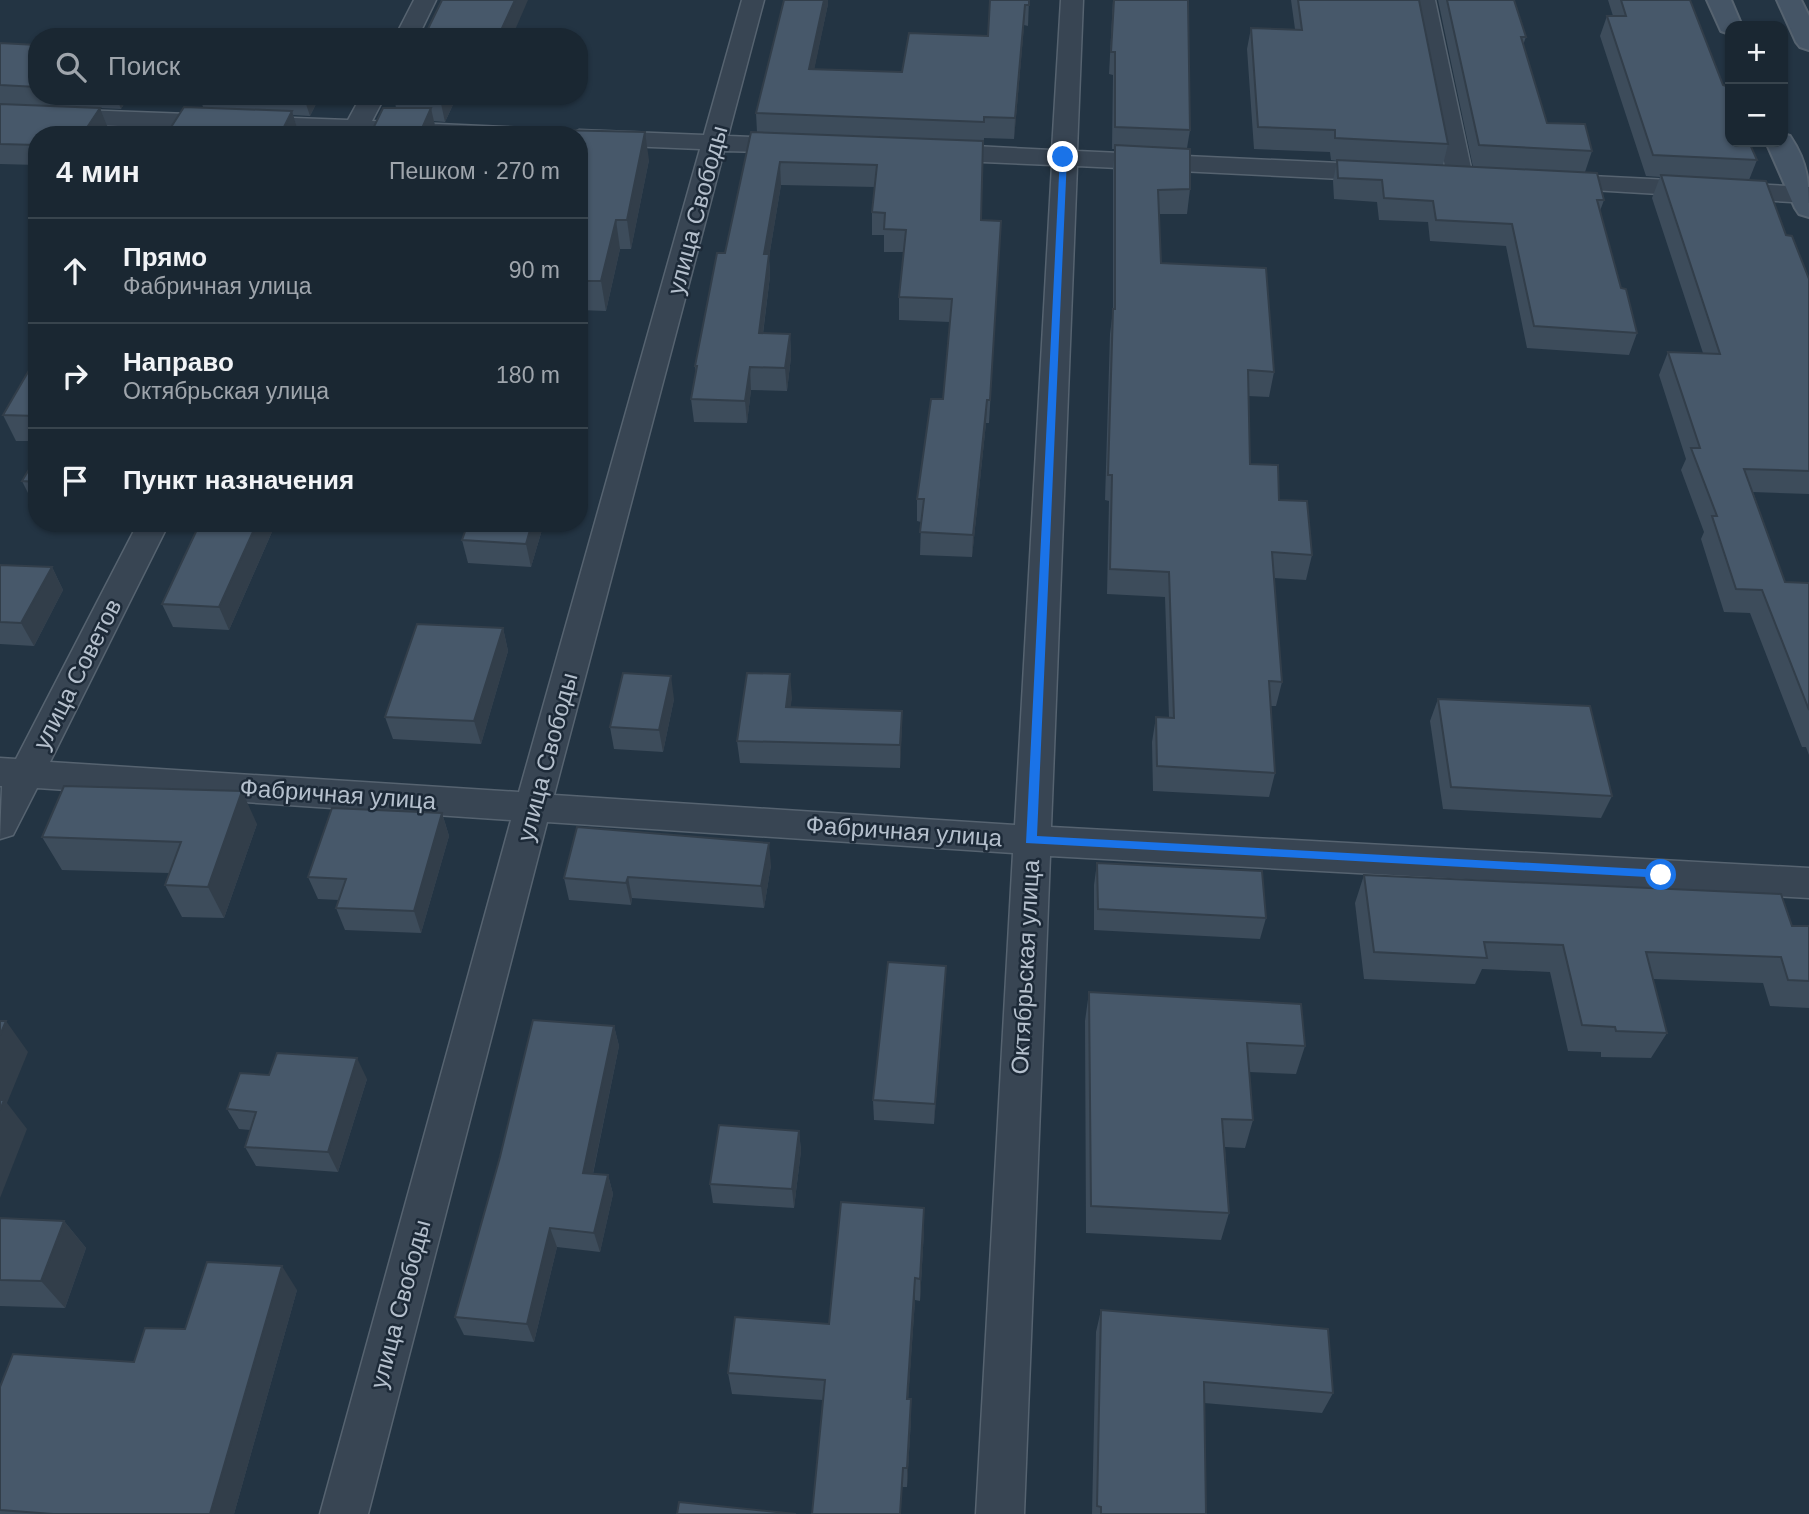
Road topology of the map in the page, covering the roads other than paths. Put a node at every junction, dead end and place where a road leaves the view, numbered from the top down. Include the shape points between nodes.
1 (425, 0) edge
2 (753, 0) edge
3 (1072, 0) edge
4 (1424, 0) edge
5 (1719, 0) edge
6 (1789, 0) edge
7 (1728, 21) edge
8 (410, 28) edge
9 (1809, 42) edge
10 (368, 105) edge
11 (0, 114) edge
12 (251, 126) edge
13 (358, 126) edge
14 (588, 137) edge
15 (716, 142) junction
16 (827, 147) edge
17 (1782, 147) edge
18 (910, 150) edge
19 (1063, 157) junction
20 (1406, 174) edge
21 (1433, 176) edge
22 (1461, 177) junction
23 (1488, 178) edge
24 (1529, 181) edge
25 (1807, 199) edge
26 (149, 532) edge
27 (13, 773) edge
28 (533, 806) junction
29 (0, 825) edge
30 (1030, 840) junction
31 (1809, 883) edge
32 (344, 1514) edge
33 (1000, 1514) edge

1 - 8 street
2 - 15 street, улица Свободы
3 - 19 street, Октябрьская улица
4 - 22 street
5 - 7 street
6 - 9 street
10 - 13 street
11 - 12 street
14 - 15 street
15 - 16 street
15 - 28 street, улица Свободы
17 - 25 street
18 - 19 street
19 - 20 street
19 - 30 street, Октябрьская улица
21 - 22 street
22 - 23 street
24 - 25 street
26 - 27 street, улица Советов
27 - 28 street, Фабричная улица
27 - 29 street, улица Советов
28 - 30 street, Фабричная улица
28 - 32 street, улица Свободы
30 - 31 street, Фабричная улица
30 - 33 street, Октябрьская улица

